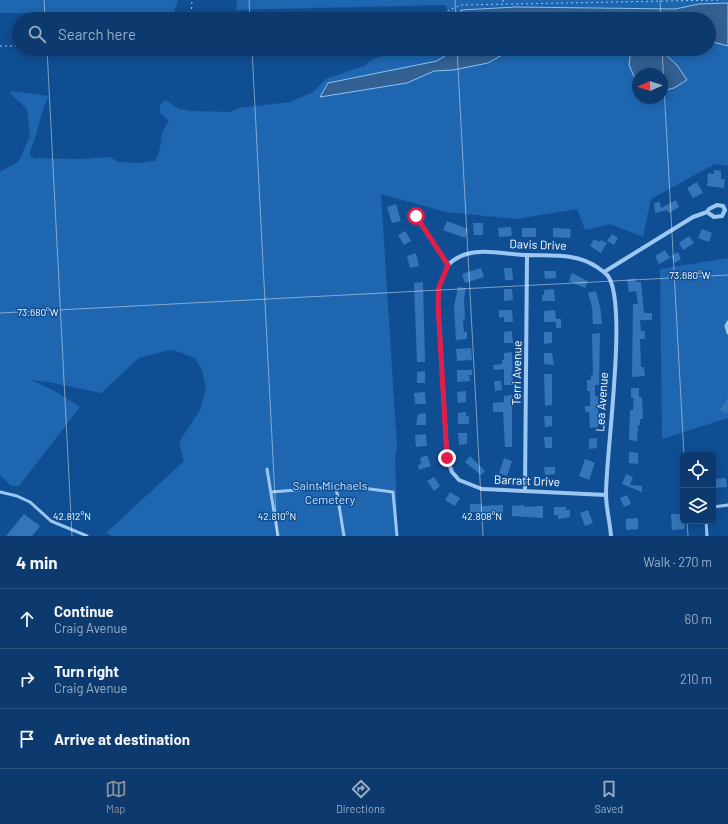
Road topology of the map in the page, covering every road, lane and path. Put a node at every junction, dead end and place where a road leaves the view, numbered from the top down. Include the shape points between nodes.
1 (192, 0) edge
2 (503, 0) edge
3 (720, 0) edge
4 (503, 5) junction
5 (191, 12) edge
6 (445, 12) edge
7 (0, 46) edge
8 (12, 46) edge
9 (707, 212) dead end
10 (416, 216) dead end
11 (527, 255) junction
12 (448, 265) junction
13 (604, 272) junction
14 (728, 322) edge
15 (728, 333) edge
16 (267, 469) dead end
17 (336, 487) junction
18 (526, 491) junction
19 (0, 492) edge
20 (271, 492) junction
21 (606, 495) junction
22 (728, 505) edge
23 (716, 507) edge
24 (706, 524) edge
25 (87, 536) edge
26 (278, 536) edge
27 (344, 536) edge
28 (397, 536) edge
29 (611, 536) edge
30 (707, 536) edge

1 - 5 path
2 - 4 path
3 - 4 path
4 - 6 path via 461,5
7 - 8 path
9 - 13 street via 693,217
10 - 12 street
11 - 12 street, Davis Drive via 468,253 453,259
11 - 13 street, Davis Drive via 568,255 586,260
11 - 18 street, Terri Avenue
12 - 18 street, Barratt Drive via 439,287 438,304 445,447 452,472 464,484 482,489
13 - 21 street, Lea Avenue via 612,283 616,310
14 - 15 lane
16 - 20 lane
17 - 20 lane
17 - 27 lane
17 - 28 lane via 393,492
18 - 21 street, Barratt Drive
19 - 25 lane via 30,502 51,521
20 - 26 lane
21 - 29 street, Lea Avenue
22 - 23 lane
24 - 30 lane

